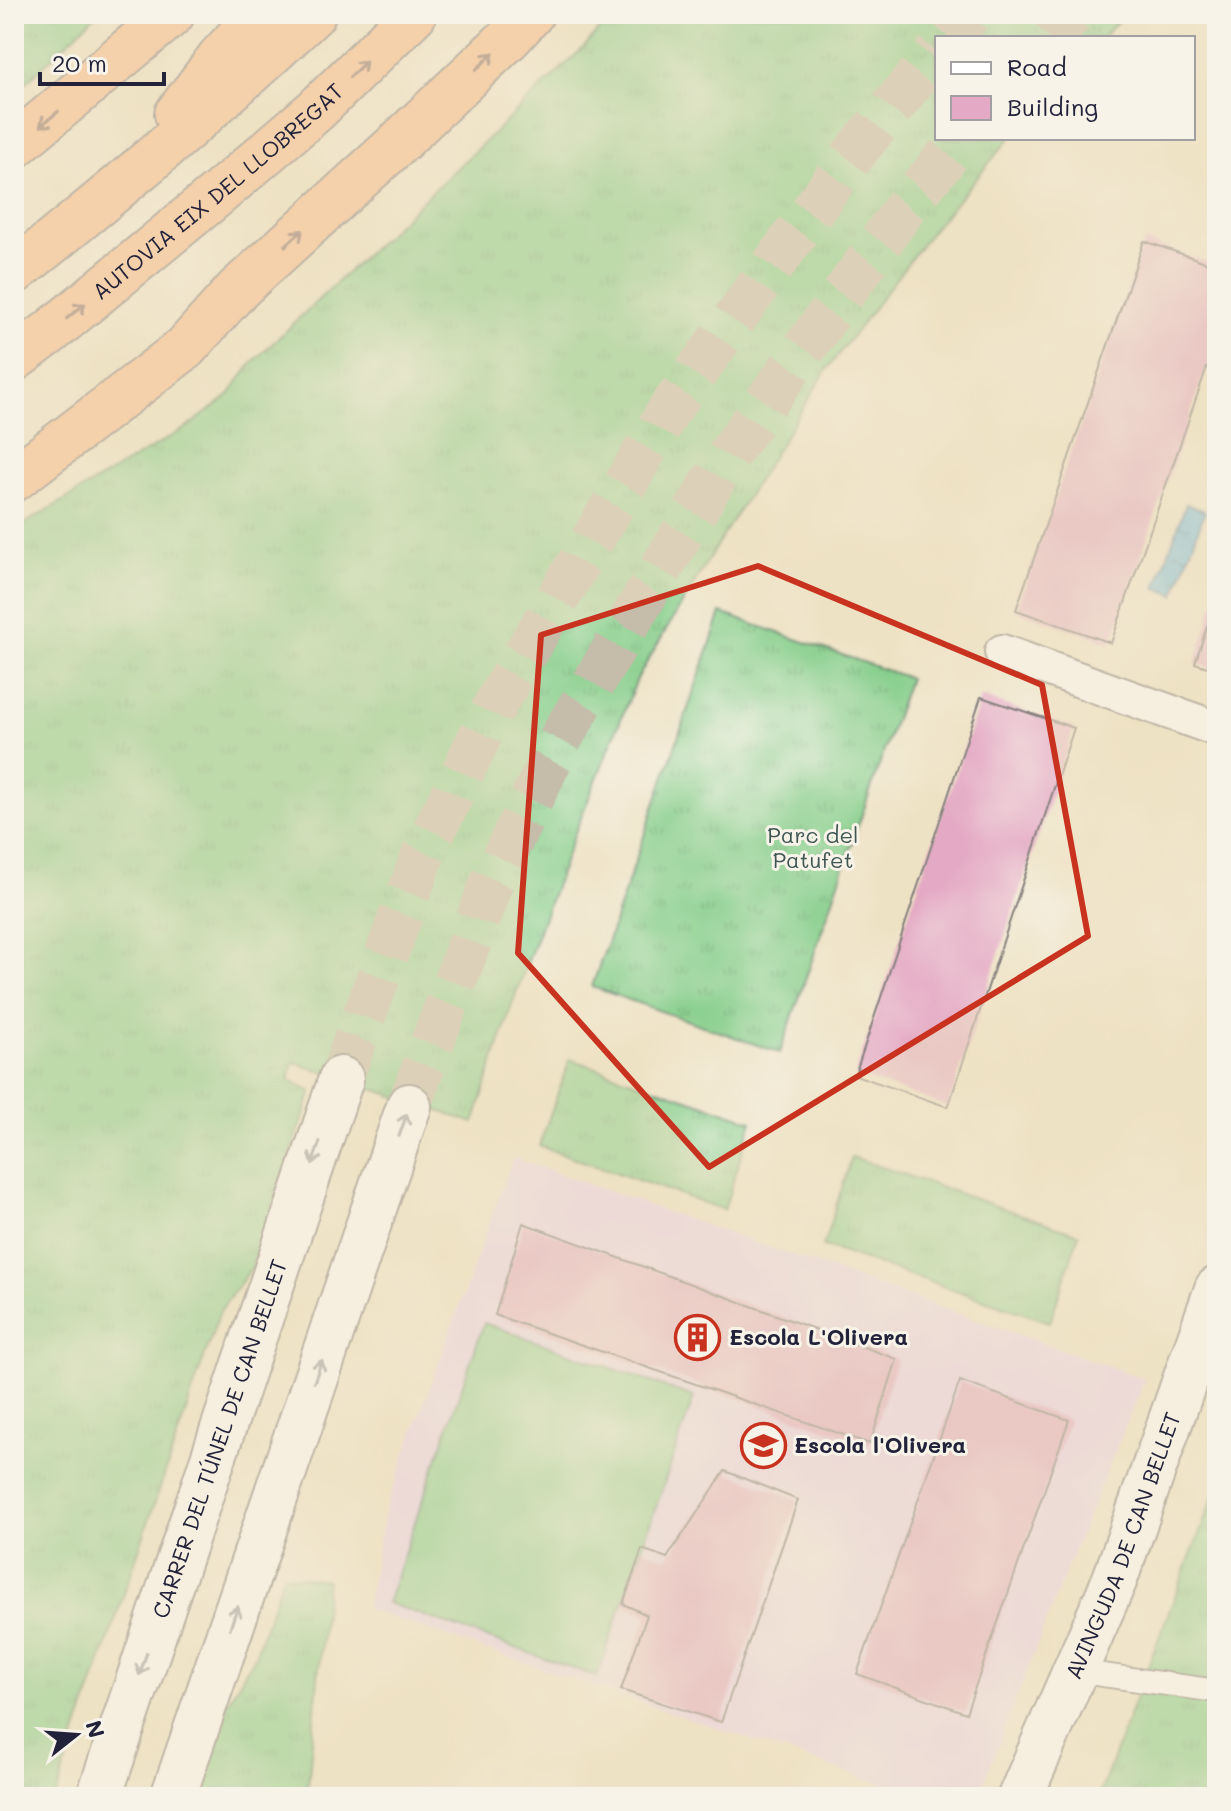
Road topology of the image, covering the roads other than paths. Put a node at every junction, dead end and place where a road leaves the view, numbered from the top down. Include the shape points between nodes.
1 (172, 14) edge
2 (259, 14) edge
3 (313, 14) edge
4 (414, 14) edge
5 (531, 14) edge
6 (14, 146) edge
7 (120, 188) junction
8 (14, 272) edge
9 (237, 290) junction
10 (14, 359) edge
11 (14, 446) edge
12 (14, 479) edge
13 (1002, 652) dead end
14 (1217, 729) edge
15 (341, 1079) tunnel mouth
16 (409, 1106) tunnel mouth
17 (1217, 1289) edge
18 (1074, 1671) junction
19 (1217, 1691) edge
20 (99, 1797) edge
21 (173, 1797) edge
22 (1020, 1797) edge

1 -> 6 highway
2 - 7 highway
3 - 7 highway
10 -> 4 highway, AUTOVIA EIX DEL LLOBREGAT via 304,121
9 -> 5 highway
7 - 8 highway
9 - 11 highway
9 - 12 highway via 185,348
13 - 14 street
15 -> 20 street, CARRER DEL TÚNEL DE CAN BELLET
21 -> 16 street
17 - 18 street, AVINGUDA DE CAN BELLET via 1115,1579
18 - 19 lane
18 - 22 street, AVINGUDA DE CAN BELLET

